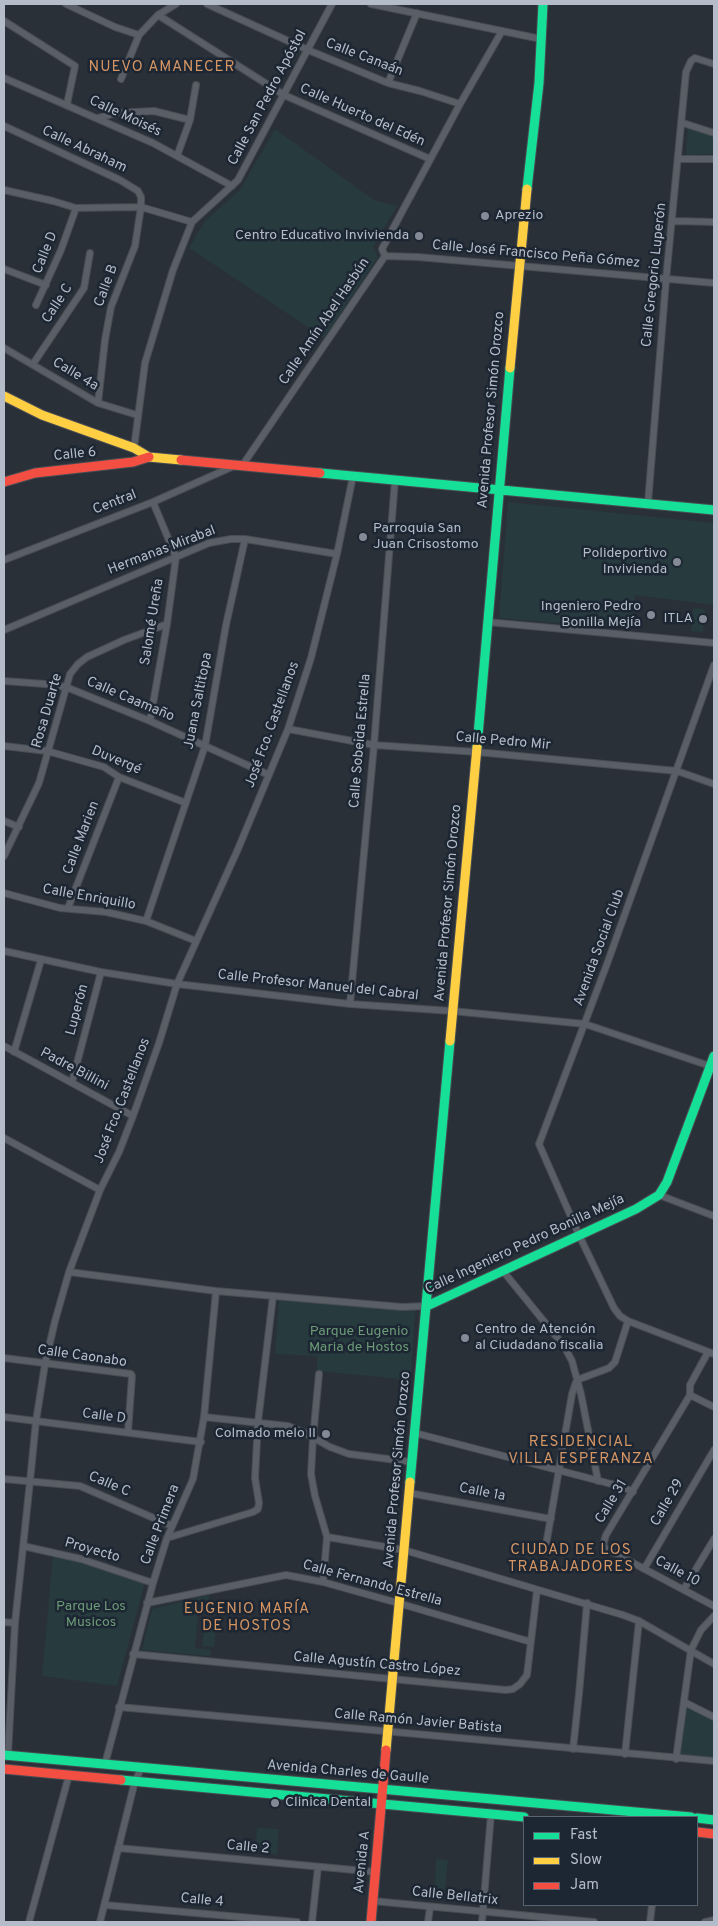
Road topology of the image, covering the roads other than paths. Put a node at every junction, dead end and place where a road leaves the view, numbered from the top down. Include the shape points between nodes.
1 (66, 4) edge
2 (162, 4) edge
3 (176, 4) edge
4 (207, 4) edge
5 (332, 4) edge
6 (371, 4) edge
7 (542, 4) edge
8 (169, 8) junction
9 (417, 13) junction
10 (158, 15) junction
11 (4, 21) edge
12 (502, 31) junction
13 (139, 35) junction
14 (541, 39) junction
15 (308, 50) junction
16 (714, 64) edge
17 (4, 78) edge
18 (121, 79) dead end
19 (388, 83) junction
20 (196, 85) dead end
21 (284, 94) junction
22 (67, 104) junction
23 (460, 104) junction
24 (98, 118) junction
25 (190, 120) junction
26 (682, 123) junction
27 (4, 128) edge
28 (714, 133) edge
29 (177, 156) junction
30 (430, 159) junction
31 (679, 159) junction
32 (714, 159) edge
33 (232, 186) junction
34 (4, 190) edge
35 (141, 207) junction
36 (76, 208) junction
37 (673, 221) junction
38 (192, 222) junction
39 (714, 222) edge
40 (90, 253) dead end
41 (385, 256) junction
42 (519, 266) junction
43 (4, 269) edge
44 (666, 280) junction
45 (714, 283) edge
46 (46, 285) junction
47 (36, 305) dead end
48 (4, 348) edge
49 (33, 364) junction
50 (4, 396) edge
51 (98, 403) junction
52 (138, 415) junction
53 (134, 448) junction
54 (149, 457) junction
55 (238, 466) junction
56 (353, 476) junction
57 (395, 480) junction
58 (4, 482) edge
59 (499, 489) junction
60 (153, 502) junction
61 (648, 504) junction
62 (714, 510) edge
63 (245, 539) junction
64 (337, 554) junction
65 (176, 558) junction
66 (4, 560) edge
67 (488, 622) junction
68 (167, 624) junction
69 (4, 630) edge
70 (714, 643) edge
71 (714, 665) edge
72 (4, 681) edge
73 (66, 688) junction
74 (150, 721) junction
75 (288, 729) junction
76 (374, 745) junction
77 (4, 746) edge
78 (205, 746) junction
79 (47, 751) junction
80 (477, 752) junction
81 (676, 771) junction
82 (269, 775) junction
83 (119, 777) junction
84 (714, 784) edge
85 (186, 803) junction
86 (4, 821) edge
87 (19, 827) junction
88 (4, 856) edge
89 (4, 893) edge
90 (68, 908) junction
91 (146, 921) junction
92 (196, 941) junction
93 (4, 950) edge
94 (41, 960) junction
95 (100, 972) junction
96 (177, 984) junction
97 (350, 1004) junction
98 (452, 1011) junction
99 (585, 1024) junction
100 (4, 1046) edge
101 (14, 1052) junction
102 (714, 1056) edge
103 (712, 1068) edge
104 (72, 1082) junction
105 (133, 1116) junction
106 (4, 1138) edge
107 (100, 1190) junction
108 (658, 1195) junction
109 (714, 1216) edge
110 (579, 1236) junction
111 (503, 1271) junction
112 (69, 1272) junction
113 (216, 1291) junction
114 (274, 1296) junction
115 (427, 1306) junction
116 (628, 1321) junction
117 (711, 1353) edge
118 (4, 1358) edge
119 (45, 1364) junction
120 (319, 1374) dead end
121 (577, 1380) junction
122 (690, 1395) junction
123 (714, 1406) edge
124 (4, 1417) edge
125 (204, 1417) junction
126 (36, 1421) junction
127 (258, 1422) junction
128 (128, 1432) junction
129 (415, 1433) junction
130 (313, 1438) junction
131 (201, 1442) junction
132 (714, 1450) edge
133 (412, 1462) junction
134 (558, 1472) junction
135 (4, 1479) edge
136 (30, 1481) junction
137 (598, 1481) junction
138 (409, 1492) junction
139 (633, 1492) junction
140 (551, 1519) junction
141 (172, 1526) junction
142 (167, 1538) junction
143 (327, 1538) junction
144 (714, 1539) edge
145 (603, 1545) joint
146 (23, 1546) junction
147 (404, 1550) junction
148 (545, 1551) dead end
149 (644, 1568) junction
150 (323, 1582) junction
151 (153, 1583) junction
152 (684, 1589) junction
153 (537, 1590) junction
154 (147, 1603) junction
155 (398, 1603) junction
156 (587, 1603) junction
157 (714, 1606) edge
158 (714, 1616) edge
159 (639, 1621) junction
160 (4, 1622) edge
161 (15, 1623) junction
162 (531, 1642) junction
163 (691, 1650) junction
164 (133, 1654) junction
165 (714, 1664) edge
166 (393, 1680) junction
167 (684, 1702) junction
168 (119, 1707) junction
169 (7, 1709) edge
170 (714, 1717) edge
171 (388, 1731) junction
172 (573, 1749) junction
173 (626, 1754) junction
174 (6, 1755) edge
175 (676, 1759) junction
176 (714, 1762) edge
177 (105, 1764) junction
178 (142, 1767) junction
179 (4, 1769) edge
180 (69, 1775) junction
181 (135, 1781) junction
182 (383, 1790) junction
183 (382, 1804) junction
184 (491, 1814) junction
185 (662, 1816) edge
186 (523, 1817) edge
187 (698, 1818) edge
188 (714, 1820) edge
189 (698, 1832) edge
190 (714, 1834) edge
191 (118, 1848) junction
192 (318, 1867) junction
193 (376, 1872) junction
194 (373, 1901) junction
195 (104, 1905) junction
196 (652, 1906) edge
197 (430, 1907) junction
198 (483, 1912) junction
199 (544, 1920) edge
200 (714, 1920) edge
201 (29, 1922) edge
202 (100, 1922) edge
203 (297, 1922) edge
204 (312, 1922) edge
205 (371, 1922) edge
206 (428, 1922) edge
207 (482, 1922) edge
208 (594, 1922) edge
209 (650, 1922) edge
210 (706, 1922) edge

1 - 13 street
2 - 8 street
3 - 8 street
4 - 15 street, Calle Canaán
5 - 15 street, Calle San Pedro Apóstol
6 - 9 street
7 - 14 main road, Avenida Profesor Simón Orozco
8 - 10 street
9 - 12 street
9 - 19 street
10 - 13 street
10 - 21 street, Calle Huerto del Edén
11 - 22 street via 75,66
12 - 14 street
12 - 23 street, Calle Amín Abel Hasbún
13 - 18 street
14 - 42 main road, Avenida Profesor Simón Orozco via 540,82
15 - 19 street, Calle Canaán
15 - 21 street, Calle San Pedro Apóstol
16 - 26 street, Calle Gregorio Luperón via 696,58 688,66
17 - 22 street, Calle Moisés
19 - 23 street, Calle Canaán
20 - 25 street
21 - 30 street, Calle Huerto del Edén
21 - 33 street, Calle San Pedro Apóstol
22 - 24 street, Calle Moisés
23 - 30 street, Calle Amín Abel Hasbún
24 - 25 street via 116,113 154,111
24 - 29 street, Calle Moisés
25 - 29 street
26 - 28 street
26 - 31 street, Calle Gregorio Luperón
27 - 35 street, Calle Abraham via 130,185 138,191
29 - 33 street, Calle Moisés
30 - 41 street, Calle Amín Abel Hasbún via 382,249
31 - 32 street
31 - 37 street, Calle Gregorio Luperón
33 - 38 street, Calle San Pedro Apóstol
34 - 36 street
35 - 36 street
35 - 38 street
35 - 51 street, Calle B via 134,246 111,307
36 - 46 street, Calle D
37 - 39 street
37 - 44 street, Calle Gregorio Luperón
38 - 52 street, Calle San Pedro Apóstol via 173,270 145,363
40 - 49 street, Calle C via 84,288
41 - 42 street, Calle José Francisco Peña Gómez
41 - 55 street, Calle Amín Abel Hasbún
42 - 44 street, Calle José Francisco Peña Gómez
42 - 59 main road, Avenida Profesor Simón Orozco
43 - 46 street
44 - 45 street, Calle José Francisco Peña Gómez
44 - 61 street, Calle Gregorio Luperón
46 - 47 street, Calle D
48 - 49 street, Calle 4a
49 - 51 street, Calle 4a
50 - 53 main road via 42,415
51 - 52 street, Calle 4a
52 - 53 street, Calle San Pedro Apóstol
53 - 54 main road
54 - 55 main road
54 - 58 main road, Calle 6 via 133,462 35,473
55 - 56 main road
55 - 60 street, Central
56 - 57 main road
56 - 64 street, José Fco. Castellanos
57 - 59 main road
57 - 76 street, Calle Sobeida Estrella
59 - 61 main road
59 - 67 main road, Avenida Profesor Simón Orozco
60 - 65 street
60 - 66 street, Central
61 - 62 main road
63 - 64 street, Hermanas Mirabal
63 - 65 street, Hermanas Mirabal via 209,543
63 - 78 street, Juana Saltitopa via 226,624
64 - 75 street, José Fco. Castellanos via 311,658
65 - 68 street, Salomé Ureña
65 - 69 street, Hermanas Mirabal
67 - 70 street
67 - 80 main road, Avenida Profesor Simón Orozco
68 - 73 street, Rosa Duarte via 87,657 70,674
68 - 74 street, Salomé Ureña
71 - 81 street, Avenida Social Club
72 - 73 street, Calle Caamaño
73 - 74 street, Calle Caamaño
73 - 79 street, Rosa Duarte
74 - 78 street, Calle Caamaño
75 - 76 street, Calle Pedro Mir
75 - 82 street, José Fco. Castellanos
76 - 80 street, Calle Pedro Mir
76 - 97 street, Calle Sobeida Estrella
77 - 79 street, Duvergé
78 - 82 street, Calle Caamaño
78 - 85 street, Juana Saltitopa
79 - 83 street, Duvergé via 104,767
79 - 87 street, Rosa Duarte via 40,784
80 - 81 street, Calle Pedro Mir
80 - 98 main road, Avenida Profesor Simón Orozco
81 - 84 street, Calle Pedro Mir
81 - 99 street, Avenida Social Club
82 - 92 street, José Fco. Castellanos
83 - 85 street, Duvergé
83 - 90 street, Calle Marien
85 - 91 street, Juana Saltitopa
86 - 87 street
87 - 88 street, Rosa Duarte
89 - 90 street, Calle Enriquillo
90 - 91 street, Calle Enriquillo
91 - 92 street, Calle Enriquillo
92 - 96 street, José Fco. Castellanos
93 - 94 street, Calle Profesor Manuel del Cabral
94 - 95 street, Calle Profesor Manuel del Cabral
94 - 101 street
95 - 96 street, Calle Profesor Manuel del Cabral
95 - 104 street, Luperón
96 - 97 street, Calle Profesor Manuel del Cabral
96 - 105 street, José Fco. Castellanos
97 - 98 street, Calle Profesor Manuel del Cabral
98 - 99 street, Calle Profesor Manuel del Cabral
98 - 115 main road, Avenida Profesor Simón Orozco
99 - 103 street, Calle Profesor Manuel del Cabral
99 - 110 street, Avenida Social Club via 539,1144
100 - 101 street, Padre Billini
101 - 104 street, Padre Billini
102 - 103 main road, Calle Ingeniero Pedro Bonilla Mejía
103 - 108 main road, Calle Ingeniero Pedro Bonilla Mejía via 668,1182
104 - 105 street, Padre Billini
105 - 107 street, José Fco. Castellanos
106 - 107 street
107 - 112 street, José Fco. Castellanos
108 - 109 street
108 - 110 main road, Calle Ingeniero Pedro Bonilla Mejía
110 - 111 main road, Calle Ingeniero Pedro Bonilla Mejía
110 - 116 street, Avenida Social Club via 614,1308
111 - 115 main road, Calle Ingeniero Pedro Bonilla Mejía
111 - 121 street via 564,1346
112 - 113 street, Calle Ingeniero Pedro Bonilla Mejía
112 - 119 street, José Fco. Castellanos
113 - 114 street, Calle Ingeniero Pedro Bonilla Mejía
113 - 125 street, Calle Primera
114 - 115 street, Calle Ingeniero Pedro Bonilla Mejía via 402,1307
114 - 127 street
115 - 129 main road, Avenida Profesor Simón Orozco
116 - 117 street
116 - 121 street via 615,1362 609,1368
117 - 122 street, Calle 31 via 690,1385
118 - 119 street, Calle Caonabo
119 - 126 street, José Fco. Castellanos
119 - 128 street, Calle Caonabo via 132,1375
120 - 130 street
121 - 134 street
121 - 137 street
122 - 123 street
122 - 139 street, Calle 31
124 - 126 street, Calle D
125 - 127 street
125 - 131 street, Calle Primera
126 - 128 street, Calle D
126 - 136 street, José Fco. Castellanos
127 - 130 street via 288,1426
127 - 142 street via 255,1478 258,1509
128 - 131 street, Calle D
129 - 133 main road, Avenida Profesor Simón Orozco
129 - 134 street
130 - 133 street via 349,1454
130 - 143 street via 312,1485
131 - 141 street, Calle Primera via 193,1479
132 - 149 street, Calle 29
133 - 138 main road, Avenida Profesor Simón Orozco
134 - 137 street
134 - 140 street
135 - 136 street, Calle C
136 - 141 street, Calle C via 80,1486
136 - 146 street, José Fco. Castellanos
137 - 139 street
138 - 140 street, Calle 1a
138 - 147 main road, Avenida Profesor Simón Orozco
139 - 145 street, Calle 31
140 - 148 street
141 - 142 street, Calle Primera
142 - 151 street, Calle Primera
143 - 147 street
143 - 150 street
144 - 152 street
145 - 149 street, Calle 10
146 - 151 street, Proyecto via 81,1558
146 - 161 street, José Fco. Castellanos
147 - 153 street
147 - 155 main road, Avenida Profesor Simón Orozco
149 - 152 street, Calle 10
150 - 154 street, Calle Fernando Estrella via 286,1575
150 - 155 street, Calle Fernando Estrella
151 - 154 street, Calle Primera
152 - 157 street, Calle 10
153 - 156 street
153 - 162 street, Calle Agustín Castro López
154 - 164 street, Calle Primera
155 - 162 street, Calle Fernando Estrella
155 - 166 main road, Avenida Profesor Simón Orozco
156 - 159 street
156 - 172 street
158 - 163 street via 701,1630
159 - 163 street
159 - 173 street
160 - 161 street
161 - 169 street, José Fco. Castellanos
162 - 166 street, Calle Agustín Castro López via 527,1675 513,1689
163 - 165 street
163 - 167 street
164 - 166 street, Calle Agustín Castro López
164 - 168 street, Calle Primera
166 - 171 main road, Avenida Profesor Simón Orozco
167 - 170 street
167 - 175 street
168 - 171 street, Calle Ramón Javier Batista
168 - 177 street, Calle Primera
169 - 174 street, José Fco. Castellanos
171 - 172 street, Calle Ramón Javier Batista
171 - 182 main road, Avenida Profesor Simón Orozco
172 - 173 street, Calle Ramón Javier Batista
173 - 175 street, Calle Ramón Javier Batista
174 - 177 main road, Avenida Charles de Gaulle
175 - 176 street, Calle Ramón Javier Batista
177 - 178 main road, Avenida Charles de Gaulle
178 - 181 street
178 - 182 main road, Avenida Charles de Gaulle
179 - 180 main road, Avenida Charles de Gaulle
180 - 181 main road, Avenida Charles de Gaulle
180 - 201 street
181 - 183 main road, Avenida Charles de Gaulle
181 - 191 street
182 - 183 main road, Avenida Profesor Simón Orozco
182 - 185 main road, Avenida Charles de Gaulle
183 - 184 main road, Avenida Charles de Gaulle
183 - 193 main road, Avenida A
184 - 186 main road, Avenida Charles de Gaulle
184 - 198 street
187 - 188 main road
189 - 190 main road
191 - 192 street, Calle 2
191 - 195 street
192 - 193 street, Calle 2
192 - 204 street
193 - 194 main road, Avenida A
194 - 197 street, Calle Bellatrix
194 - 205 main road, Avenida A
195 - 202 street
195 - 203 street, Calle 4
196 - 209 street
197 - 198 street, Calle Bellatrix
197 - 206 street
198 - 199 street, Calle Bellatrix
198 - 207 street
199 - 208 street, Calle Bellatrix
200 - 210 street

